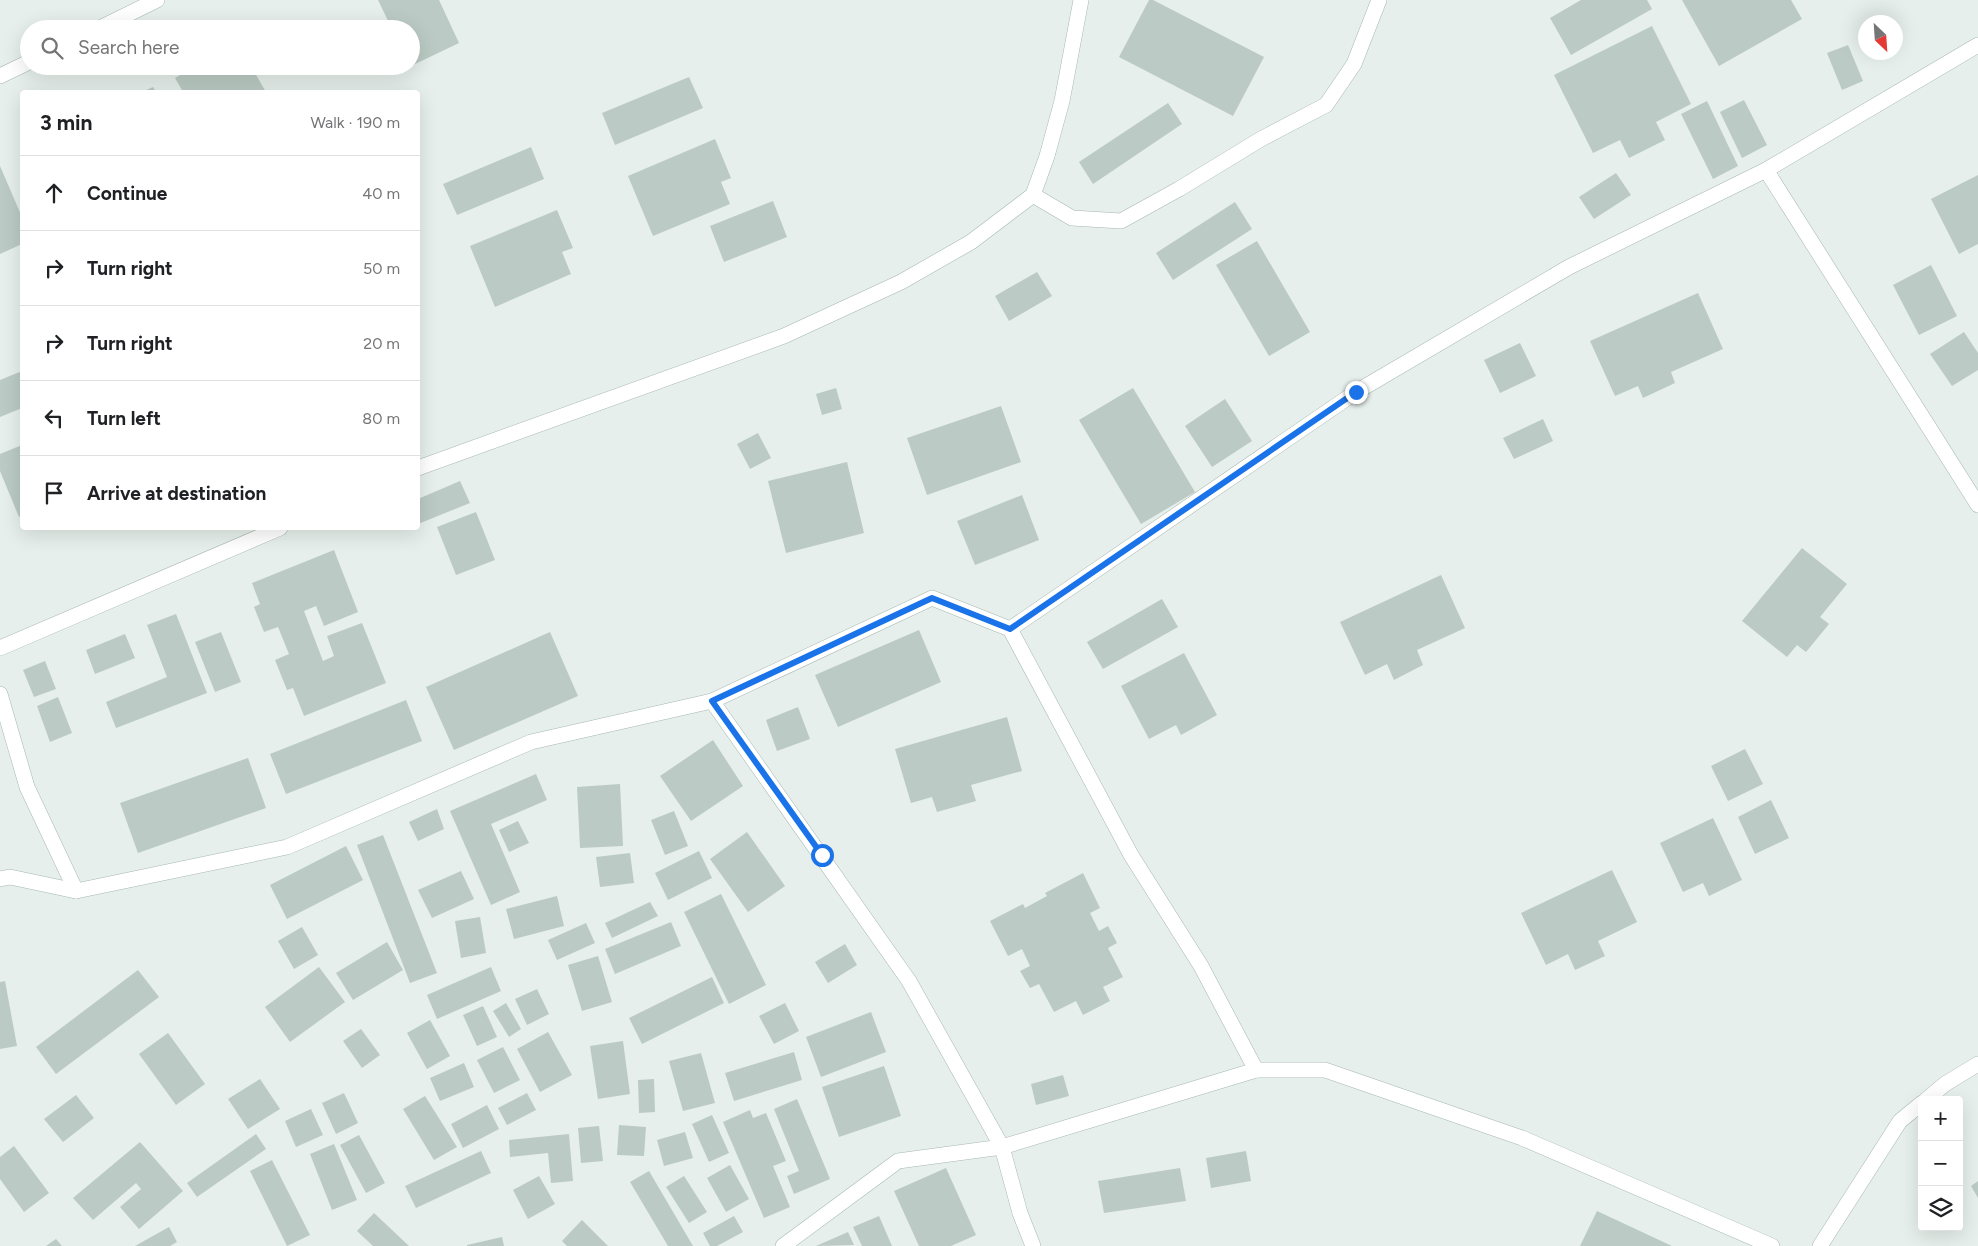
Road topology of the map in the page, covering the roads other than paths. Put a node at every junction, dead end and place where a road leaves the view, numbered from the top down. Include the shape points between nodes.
1 (157, 0) edge
2 (1081, 0) edge
3 (1379, 0) edge
4 (116, 20) edge
5 (1978, 45) edge
6 (20, 66) edge
7 (0, 76) edge
8 (1766, 170) junction
9 (1033, 195) junction
10 (420, 467) edge
11 (1978, 505) edge
12 (275, 530) edge
13 (1010, 629) junction
14 (0, 648) edge
15 (0, 694) edge
16 (712, 701) junction
17 (0, 879) edge
18 (76, 891) junction
19 (1978, 1064) edge
20 (1256, 1070) junction
21 (1931, 1096) edge
22 (1918, 1106) edge
23 (1002, 1146) junction
24 (783, 1246) edge
25 (1033, 1246) edge
26 (1772, 1246) edge
27 (1820, 1246) edge

1 - 4 street
2 - 9 street via 1062,101
3 - 9 street via 1354,64 1326,105 1261,139 1179,190 1121,221 1072,218
5 - 8 street
6 - 7 street
8 - 11 street
8 - 13 street via 1569,266 1356,392
9 - 10 street via 971,242 901,282 784,336
12 - 14 street
13 - 16 street via 932,598
13 - 20 street via 1131,855 1200,966
15 - 18 street via 27,787
16 - 18 street via 531,742 287,847
16 - 23 street via 909,981
17 - 18 street via 10,877
19 - 21 street
20 - 23 street
20 - 26 street via 1325,1070 1522,1138
22 - 27 street via 1900,1121
23 - 24 street via 898,1161
23 - 25 street via 1020,1213

